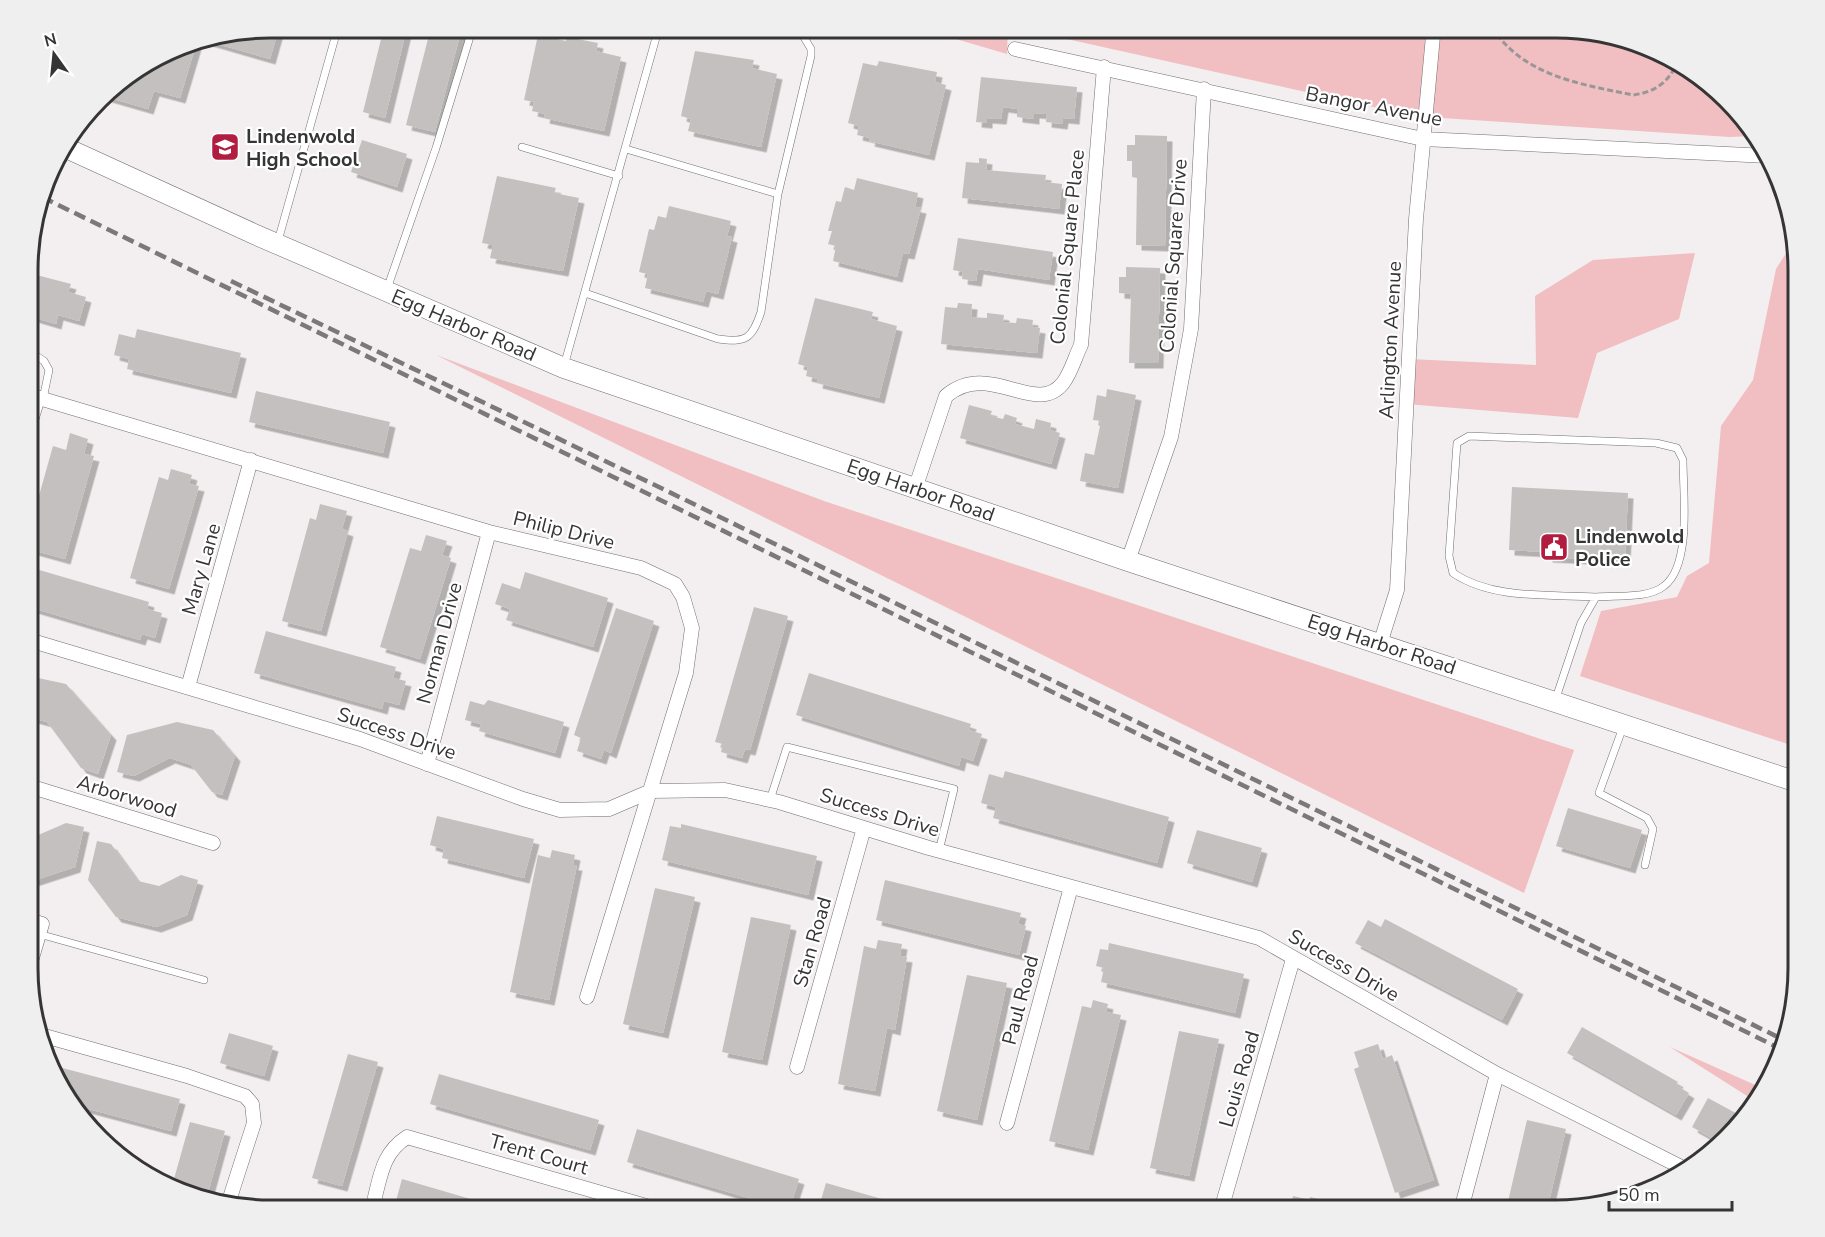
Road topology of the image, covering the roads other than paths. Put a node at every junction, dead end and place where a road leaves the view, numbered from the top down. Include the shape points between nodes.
1 (335, 38) edge
2 (470, 38) edge
3 (656, 38) edge
4 (804, 38) edge
5 (1433, 38) edge
6 (1015, 49) dead end
7 (1104, 67) junction
8 (1204, 89) junction
9 (1423, 139) junction
10 (522, 147) dead end
11 (626, 150) junction
12 (71, 151) edge
13 (1757, 155) edge
14 (618, 176) junction
15 (778, 194) junction
16 (277, 244) junction
17 (387, 291) junction
18 (585, 292) junction
19 (38, 357) edge
20 (564, 368) junction
21 (38, 395) edge
22 (38, 397) edge
23 (251, 460) junction
24 (915, 489) junction
25 (489, 532) junction
26 (1128, 561) junction
27 (1596, 597) junction
28 (38, 643) edge
29 (1380, 644) junction
30 (188, 687) junction
31 (1555, 701) junction
32 (1623, 724) junction
33 (427, 764) junction
34 (1788, 779) edge
35 (38, 789) edge
36 (651, 791) junction
37 (770, 800) junction
38 (864, 828) junction
39 (213, 843) dead end
40 (939, 851) junction
41 (1645, 865) dead end
42 (1071, 887) junction
43 (38, 926) edge
44 (1293, 959) junction
45 (204, 980) dead end
46 (587, 997) dead end
47 (48, 1037) edge
48 (797, 1067) dead end
49 (1497, 1074) junction
50 (1007, 1123) dead end
51 (1676, 1165) edge
52 (231, 1196) edge
53 (375, 1197) dead end
54 (625, 1200) edge
55 (1224, 1200) edge
56 (1464, 1200) edge

1 - 16 lane
2 - 17 lane
3 - 11 lane
4 - 15 lane via 811,56
5 - 9 street, Arlington Avenue
6 - 7 street, Bangor Avenue
7 - 8 street, Bangor Avenue
7 - 24 street, Colonial Square Place via 1081,345 1064,383 1054,392 1038,396 978,381 957,387 946,396
8 - 9 street, Bangor Avenue
8 - 26 street, Colonial Square Drive via 1191,329 1171,437
9 - 13 street, Bangor Avenue
9 - 29 street, Arlington Avenue via 1397,590
10 - 14 lane
11 - 14 lane
11 - 15 lane
12 - 16 street, Egg Harbor Road
14 - 18 lane
15 - 18 lane via 761,312 755,330 746,339 718,339
16 - 17 street, Egg Harbor Road
17 - 20 street, Egg Harbor Road
18 - 20 lane
19 - 21 lane via 49,370
20 - 24 street, Egg Harbor Road
22 - 23 street, Philip Drive
23 - 25 street, Philip Drive
23 - 30 street, Mary Lane
24 - 26 street, Egg Harbor Road
25 - 33 street, Norman Drive
25 - 36 street, Philip Drive via 641,568 675,584 692,628 686,673
26 - 29 street, Egg Harbor Road
27 - 27 lane via 1646,593 1664,587 1678,572 1682,551 1683,460 1677,448 1656,443 1484,436 1469,436 1457,443 1449,556 1453,573 1471,585 1510,592
27 - 31 lane via 1581,623
28 - 30 street, Success Drive
29 - 31 street, Egg Harbor Road
30 - 33 street, Success Drive via 360,739
31 - 32 street, Egg Harbor Road
32 - 34 street, Egg Harbor Road
32 - 41 lane via 1599,793 1647,818 1653,829
33 - 36 street, Success Drive via 560,810 609,809
35 - 39 street, Arborwood
36 - 37 street, Success Drive via 725,790
36 - 46 street, Philip Drive
37 - 38 street, Success Drive
37 - 40 lane via 787,747 954,789
38 - 40 street, Success Drive
38 - 48 street, Stan Road
40 - 42 street, Success Drive
42 - 44 street, Success Drive via 1259,938
42 - 50 street, Paul Road
43 - 45 lane
44 - 49 street, Success Drive
44 - 55 street, Louis Road
47 - 52 street via 245,1096 252,1104 254,1124
49 - 51 street, Success Drive
49 - 56 street
53 - 54 street, Trent Court via 384,1162 393,1146 407,1137

